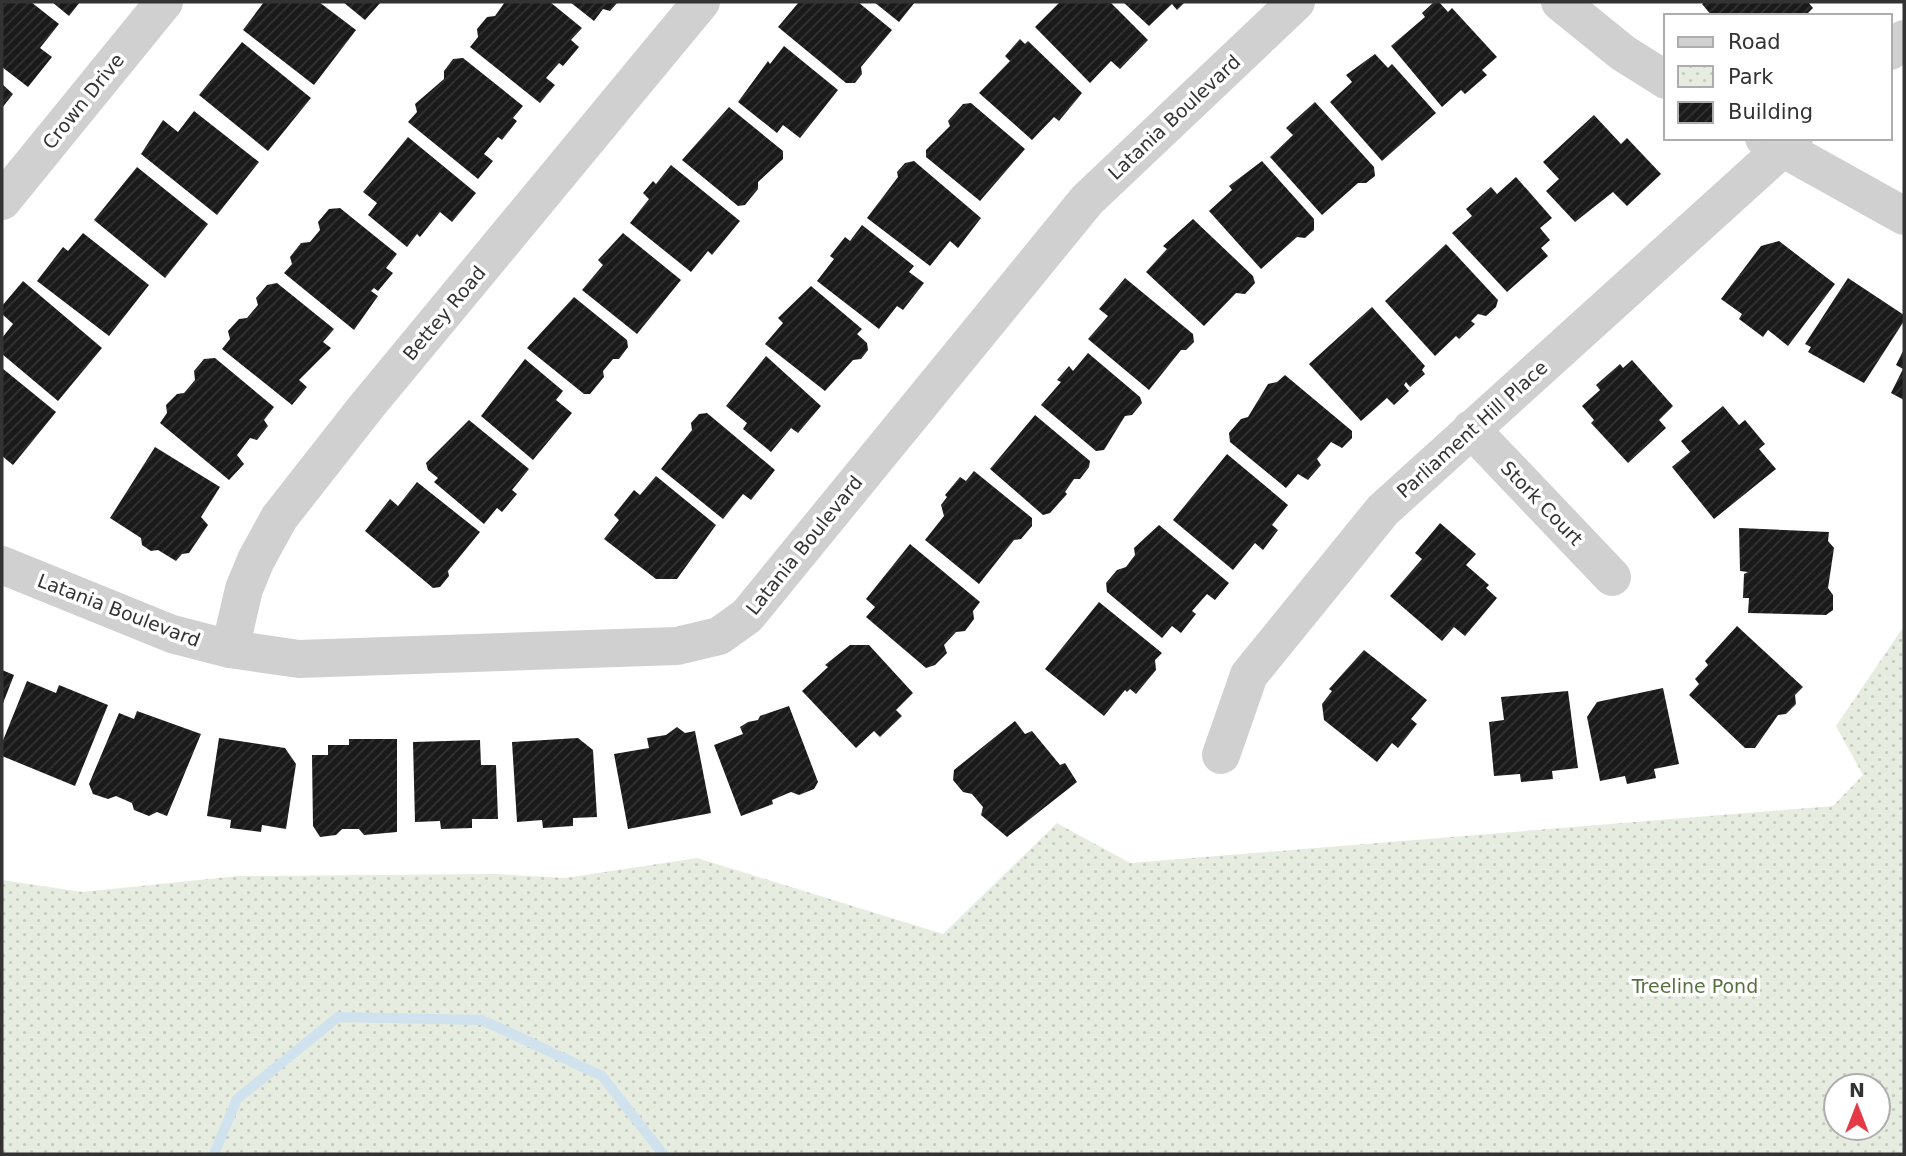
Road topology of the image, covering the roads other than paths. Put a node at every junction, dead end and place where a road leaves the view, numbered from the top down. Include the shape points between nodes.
1 (164, 2) edge
2 (701, 2) edge
3 (1296, 2) edge
4 (1560, 2) edge
5 (1664, 79) edge
6 (1780, 142) edge
7 (2, 201) edge
8 (1904, 216) edge
9 (1471, 429) junction
10 (2, 565) edge
11 (1612, 577) dead end
12 (230, 649) junction
13 (1221, 755) dead end

1 - 7 street, Crown Drive
2 - 12 street, Bettey Road via 279,518 244,589
3 - 12 street, Latania Boulevard via 1087,200 735,627 701,643 587,650 299,659
4 - 5 street via 1623,53
6 - 8 street
6 - 9 street, Parliament Hill Place
9 - 11 street, Stork Court
9 - 13 street, Parliament Hill Place via 1383,510 1249,675
10 - 12 street, Latania Boulevard via 172,634

